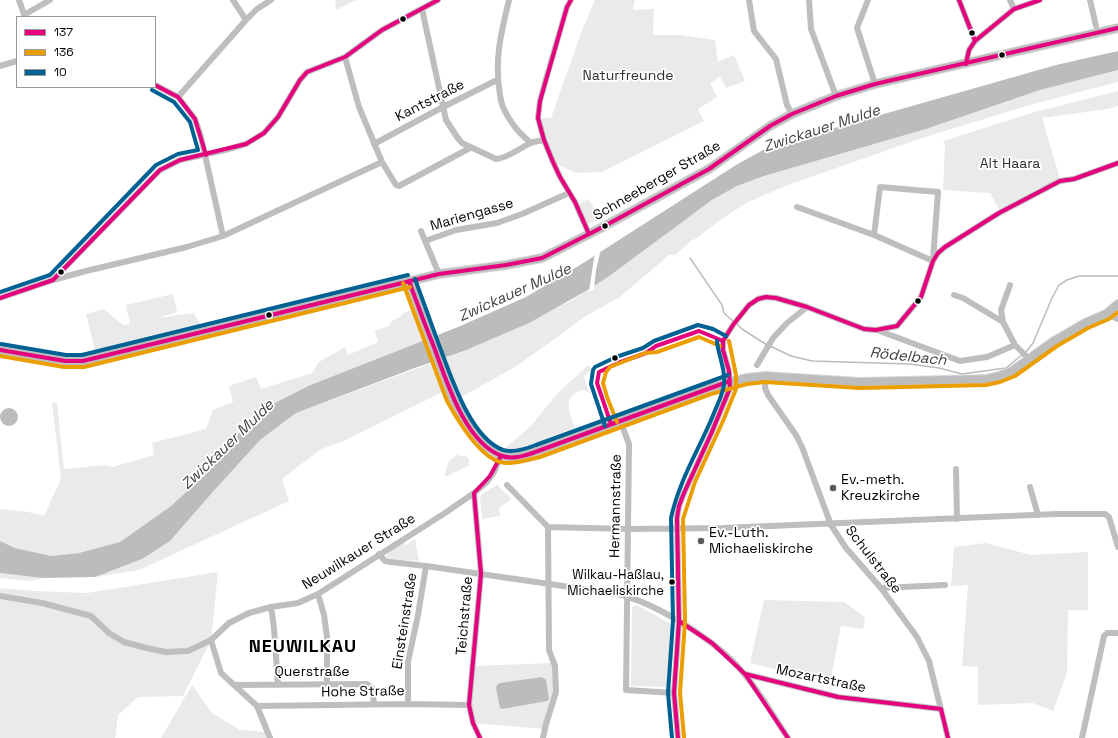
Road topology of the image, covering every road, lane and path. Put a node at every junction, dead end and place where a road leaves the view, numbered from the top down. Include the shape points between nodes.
1 (19, 0) edge
2 (50, 0) edge
3 (234, 0) edge
4 (271, 0) edge
5 (438, 0) edge
6 (509, 0) edge
7 (571, 0) edge
8 (749, 0) edge
9 (809, 0) edge
10 (868, 0) edge
11 (959, 0) edge
12 (1010, 0) edge
13 (1039, 0) edge
14 (1090, 0) edge
15 (422, 9) junction
16 (1014, 9) junction
17 (25, 16) edge
18 (246, 20) junction
19 (1096, 26) dead end
20 (1118, 28) edge
21 (975, 41) junction
22 (345, 56) junction
23 (16, 61) edge
24 (966, 64) junction
25 (0, 66) edge
26 (498, 80) junction
27 (876, 84) junction
28 (156, 86) edge
29 (836, 96) junction
30 (178, 97) junction
31 (443, 107) junction
32 (792, 114) junction
33 (544, 140) junction
34 (531, 143) junction
35 (374, 144) junction
36 (470, 148) junction
37 (206, 155) junction
38 (382, 162) junction
39 (1118, 163) edge
40 (569, 193) junction
41 (797, 207) dead end
42 (421, 231) dead end
43 (589, 234) junction
44 (874, 235) junction
45 (223, 236) junction
46 (425, 241) junction
47 (933, 261) junction
48 (439, 274) junction
49 (53, 280) junction
50 (410, 281) junction
51 (1010, 285) dead end
52 (954, 295) dead end
53 (0, 298) edge
54 (1118, 304) edge
55 (807, 306) junction
56 (1106, 314) junction
57 (1118, 319) edge
58 (1003, 322) junction
59 (876, 330) junction
60 (1017, 347) junction
61 (0, 350) edge
62 (1027, 357) junction
63 (757, 365) dead end
64 (765, 376) junction
65 (730, 381) junction
66 (620, 420) junction
67 (501, 456) junction
68 (956, 469) dead end
69 (507, 485) dead end
70 (1030, 487) dead end
71 (474, 493) junction
72 (1038, 515) junction
73 (957, 519) junction
74 (831, 524) junction
75 (548, 527) junction
76 (676, 528) junction
77 (628, 529) junction
78 (1118, 548) edge
79 (379, 554) junction
80 (426, 566) junction
81 (482, 574) junction
82 (548, 584) junction
83 (945, 585) dead end
84 (881, 588) junction
85 (318, 594) junction
86 (0, 596) edge
87 (628, 596) junction
88 (271, 607) junction
89 (679, 621) junction
90 (1118, 633) edge
91 (211, 640) junction
92 (745, 674) junction
93 (327, 684) junction
94 (234, 685) junction
95 (278, 685) junction
96 (674, 692) junction
97 (374, 704) junction
98 (408, 704) junction
99 (469, 705) junction
100 (257, 706) junction
101 (941, 709) junction
102 (270, 738) edge
103 (480, 738) edge
104 (543, 738) edge
105 (678, 738) edge
106 (788, 738) edge
107 (948, 738) edge
108 (1082, 738) edge

1 - 17 street
2 - 17 street
3 - 18 street
4 - 18 street
5 - 15 street
6 - 26 street via 497,60
7 - 33 street via 540,101 538,118
8 - 32 street via 754,31 776,59
9 - 29 street via 810,29
10 - 27 street via 857,28
11 - 21 street
12 - 16 street
13 - 16 street
14 - 19 street
15 - 22 street via 382,30
15 - 31 street
16 - 21 street
18 - 30 street
20 - 24 main road, Schneeberger Straße
21 - 24 street via 969,50
22 - 35 street via 359,107
22 - 37 street via 307,72 278,117 264,133 246,144
23 - 25 street
24 - 27 main road, Schneeberger Straße
26 - 31 street, Kantstraße
26 - 34 street via 506,114 519,133
27 - 29 main road, Schneeberger Straße
28 - 30 street
29 - 32 main road, Schneeberger Straße
30 - 37 street via 195,118
31 - 35 street, Kantstraße
31 - 36 street via 446,120 456,137
32 - 43 main road, Schneeberger Straße via 709,168
33 - 34 street
33 - 40 street
34 - 36 street via 496,159
35 - 38 street
36 - 38 street via 399,186
37 - 45 street
37 - 49 street via 180,160 160,170
38 - 45 street
39 - 47 street via 1074,179 1060,181 999,213 945,247
40 - 43 street
40 - 46 street, Mariengasse via 497,223 456,230
41 - 44 street
42 - 46 street
43 - 48 main road, Schneeberger Straße via 530,262
44 - 47 street
44 - 47 street via 880,187 938,192
45 - 49 street via 187,248
46 - 48 street
47 - 59 street via 923,293 915,305 897,326
48 - 50 main road, Schneeberger Straße
49 - 53 street
50 - 61 main road, Schneeberger Straße via 83,361
50 - 67 main road via 458,408 487,447
51 - 58 street via 1001,310
52 - 58 street
54 - 56 main road
55 - 59 street via 852,325
55 - 63 street via 772,340
55 - 65 street via 766,297 749,305 723,342
56 - 57 street
56 - 62 main road via 1085,323
58 - 60 street
59 - 60 street via 960,361 987,357
60 - 62 street
62 - 64 main road via 1012,371 986,379 860,382
64 - 65 main road
64 - 74 street, Schulstraße via 768,395 796,434
65 - 66 main road
65 - 76 street via 730,388 679,506
66 - 67 main road via 522,456
66 - 77 street, Hermannstraße via 629,444
67 - 71 street, Neuwilkauer Straße via 486,483
68 - 73 street
69 - 75 street
70 - 72 street
71 - 79 street, Neuwilkauer Straße
71 - 81 street, Teichstraße
72 - 73 street
72 - 78 street via 1105,514 1109,517
73 - 74 street
74 - 76 street
74 - 84 street, Schulstraße via 846,548
75 - 77 street
75 - 82 street
76 - 77 street
76 - 89 street
77 - 87 street, Hermannstraße
79 - 80 street via 385,561
79 - 85 street, Neuwilkauer Straße
80 - 81 street
80 - 98 street, Einsteinstraße via 408,662
81 - 82 street
81 - 99 street, Teichstraße
82 - 87 street
82 - 104 street via 549,650 555,666 556,692
83 - 84 street
84 - 101 street, Schulstraße via 917,637 929,661
85 - 88 street, Neuwilkauer Straße via 298,603
85 - 93 street via 327,637
86 - 91 street, Neuwilkauer Straße via 42,603 91,616 109,633 124,642 146,648 166,652 188,651
87 - 89 street
87 - 96 street, Hermannstraße via 626,690
88 - 91 street, Neuwilkauer Straße via 249,613 229,623
88 - 95 street
89 - 92 street via 712,643
89 - 96 street
90 - 108 street via 1107,633 1104,636
91 - 94 street via 221,674
92 - 101 street, Mozartstraße via 838,697
92 - 106 street
93 - 95 street, Querstraße
93 - 97 street, Querstraße via 367,684 372,688
94 - 95 street, Querstraße
94 - 100 street
96 - 105 street
97 - 98 street, Hohe Straße
97 - 100 street, Hohe Straße
98 - 99 street, Hohe Straße
99 - 103 street, Teichstraße
100 - 102 street
101 - 107 street, Schulstraße

